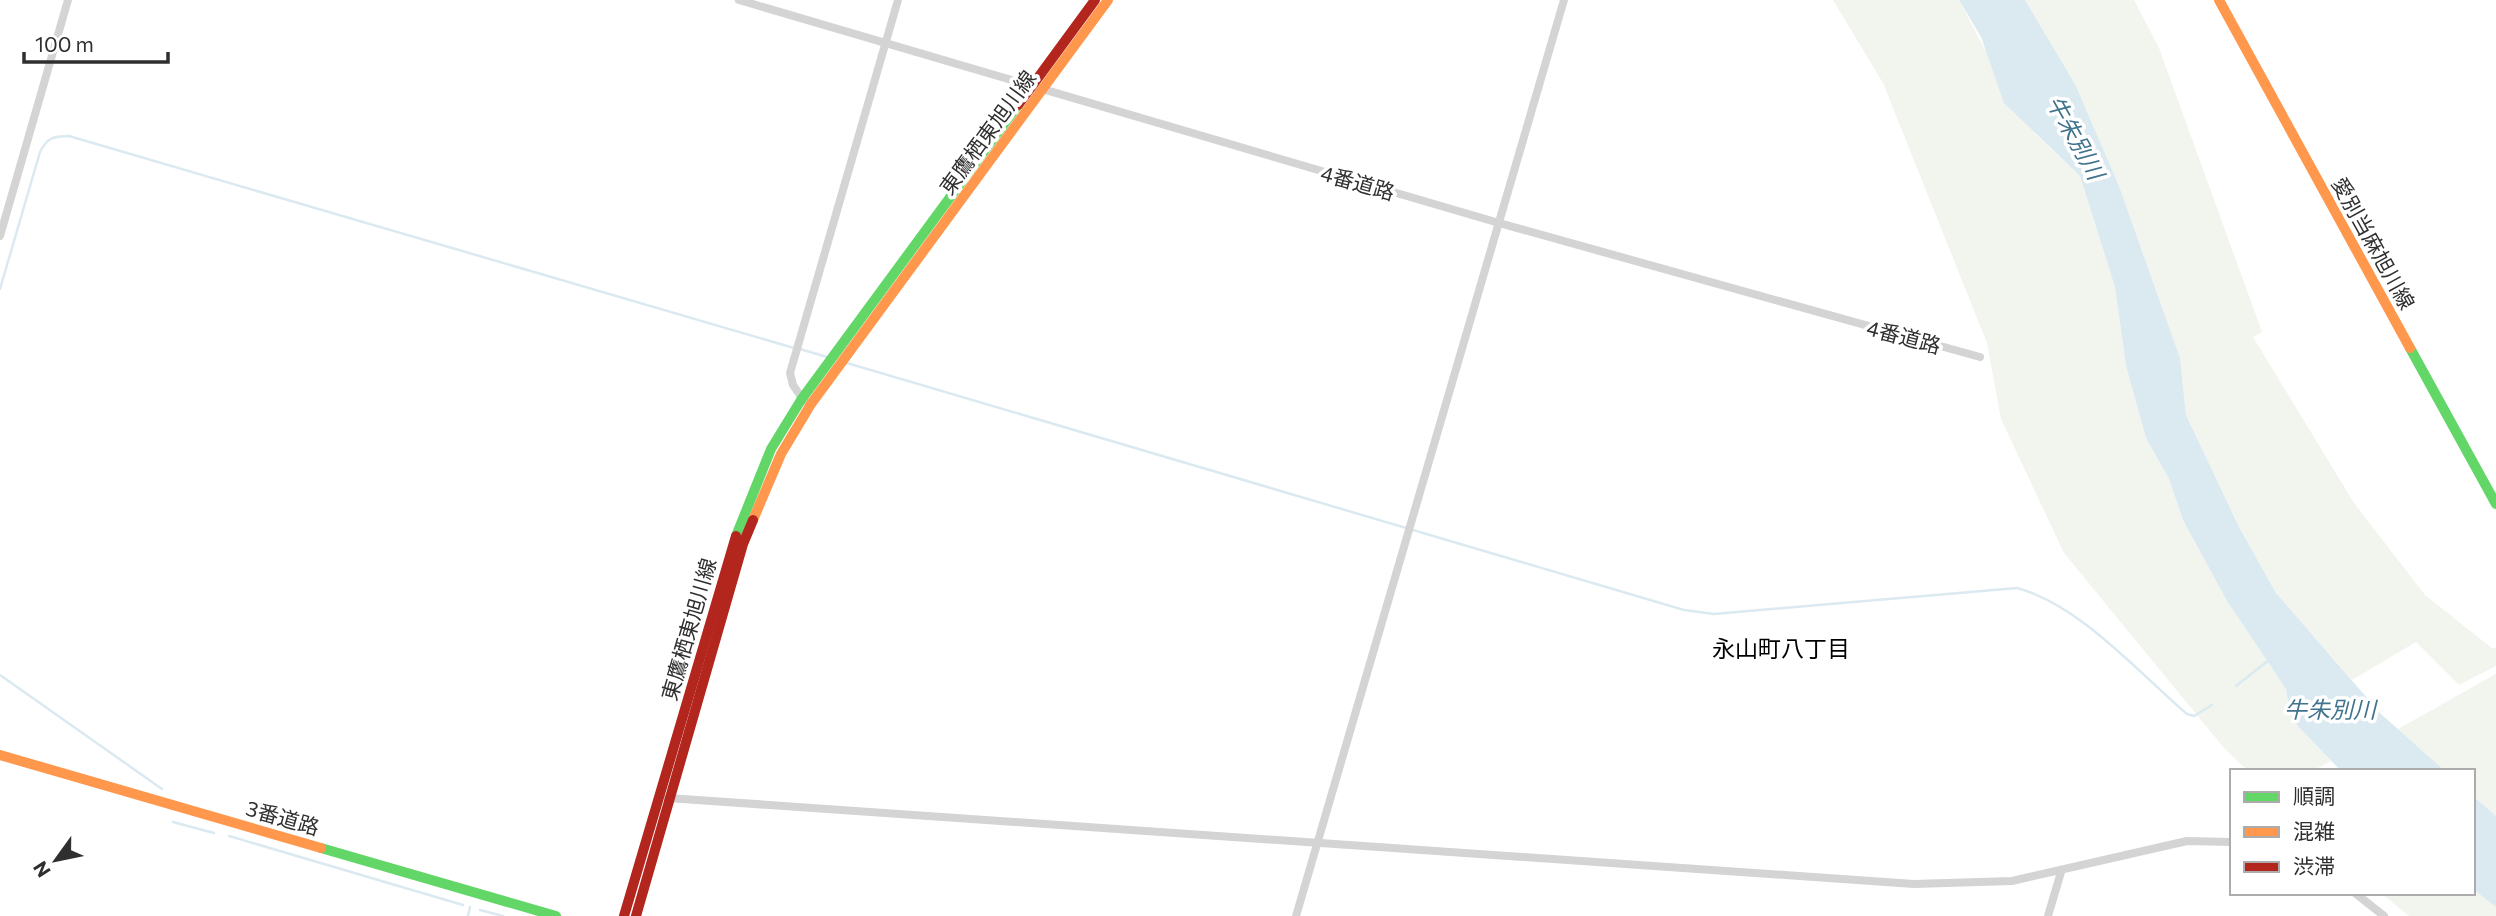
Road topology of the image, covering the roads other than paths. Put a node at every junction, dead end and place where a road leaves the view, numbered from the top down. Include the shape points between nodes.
1 (68, 0) edge
2 (738, 0) edge
3 (898, 0) edge
4 (1095, 0) edge
5 (1108, 0) edge
6 (1563, 0) edge
7 (2219, 0) edge
8 (886, 43) junction
9 (1037, 87) junction
10 (1499, 223) junction
11 (0, 236) edge
12 (842, 353) junction
13 (1980, 357) dead end
14 (806, 403) junction
15 (2496, 504) edge
16 (0, 755) edge
17 (664, 798) junction
18 (1317, 842) junction
19 (2230, 842) edge
20 (2061, 872) junction
21 (2358, 895) edge
22 (556, 916) edge
23 (624, 916) edge
24 (636, 916) edge
25 (1296, 916) edge
26 (2048, 916) edge
27 (2384, 916) edge

1 - 11 street
2 - 8 street, 4番道路
3 - 8 street
4 - 9 main road, 東鷹栖東旭川線
5 - 9 main road, 東鷹栖東旭川線
6 - 10 street
7 - 15 main road, 愛別当麻旭川線
8 - 9 street, 4番道路
8 - 14 street via 790,373
9 - 10 street, 4番道路
9 - 12 main road, 東鷹栖東旭川線
10 - 13 street, 4番道路
10 - 18 street
12 - 14 main road, 東鷹栖東旭川線 via 824,368
12 - 14 main road, 東鷹栖東旭川線 via 837,371
14 - 17 main road, 東鷹栖東旭川線 via 743,544
16 - 22 main road, 3番道路
17 - 18 street
17 - 23 main road, 東鷹栖東旭川線
17 - 24 main road, 東鷹栖東旭川線
18 - 20 street via 1914,884 2012,881
18 - 25 street
19 - 20 street via 2187,841
20 - 26 street
21 - 27 street

